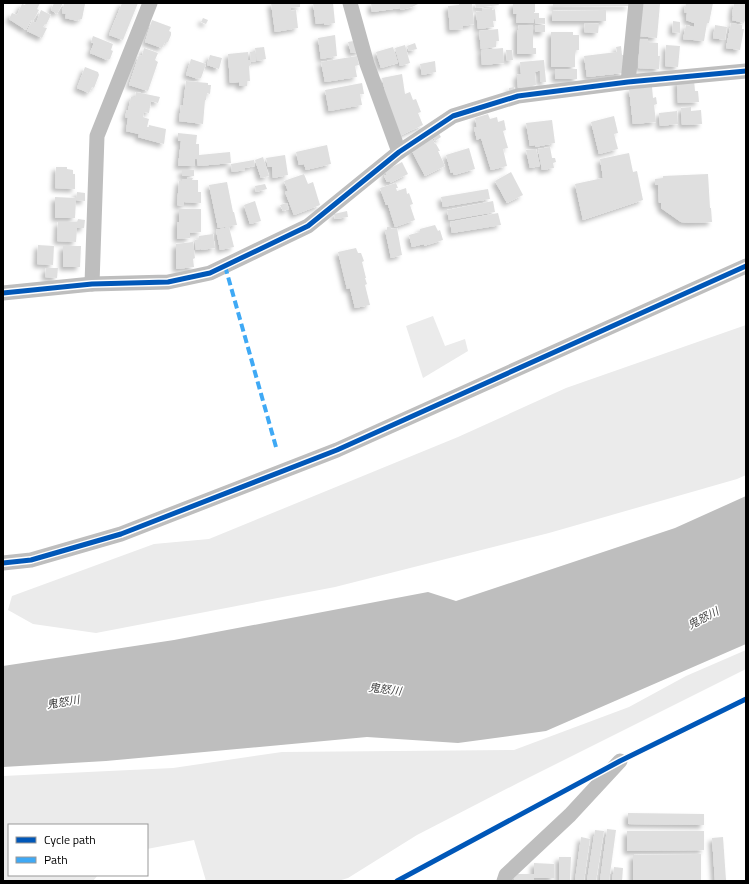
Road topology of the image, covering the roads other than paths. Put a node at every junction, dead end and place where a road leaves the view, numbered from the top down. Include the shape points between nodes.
1 (150, 3) edge
2 (350, 3) edge
3 (636, 3) edge
4 (746, 71) edge
5 (628, 82) junction
6 (399, 152) junction
7 (746, 266) edge
8 (92, 284) junction
9 (3, 293) edge
10 (3, 563) edge
11 (620, 761) dead end
12 (504, 881) edge

1 - 8 street via 97,136
2 - 6 street
3 - 5 street
4 - 5 street
5 - 6 street via 518,96 453,116
6 - 8 street via 308,226 210,273 168,282
7 - 10 street via 337,450 121,534 30,560
8 - 9 street
11 - 12 street via 570,815 506,875

